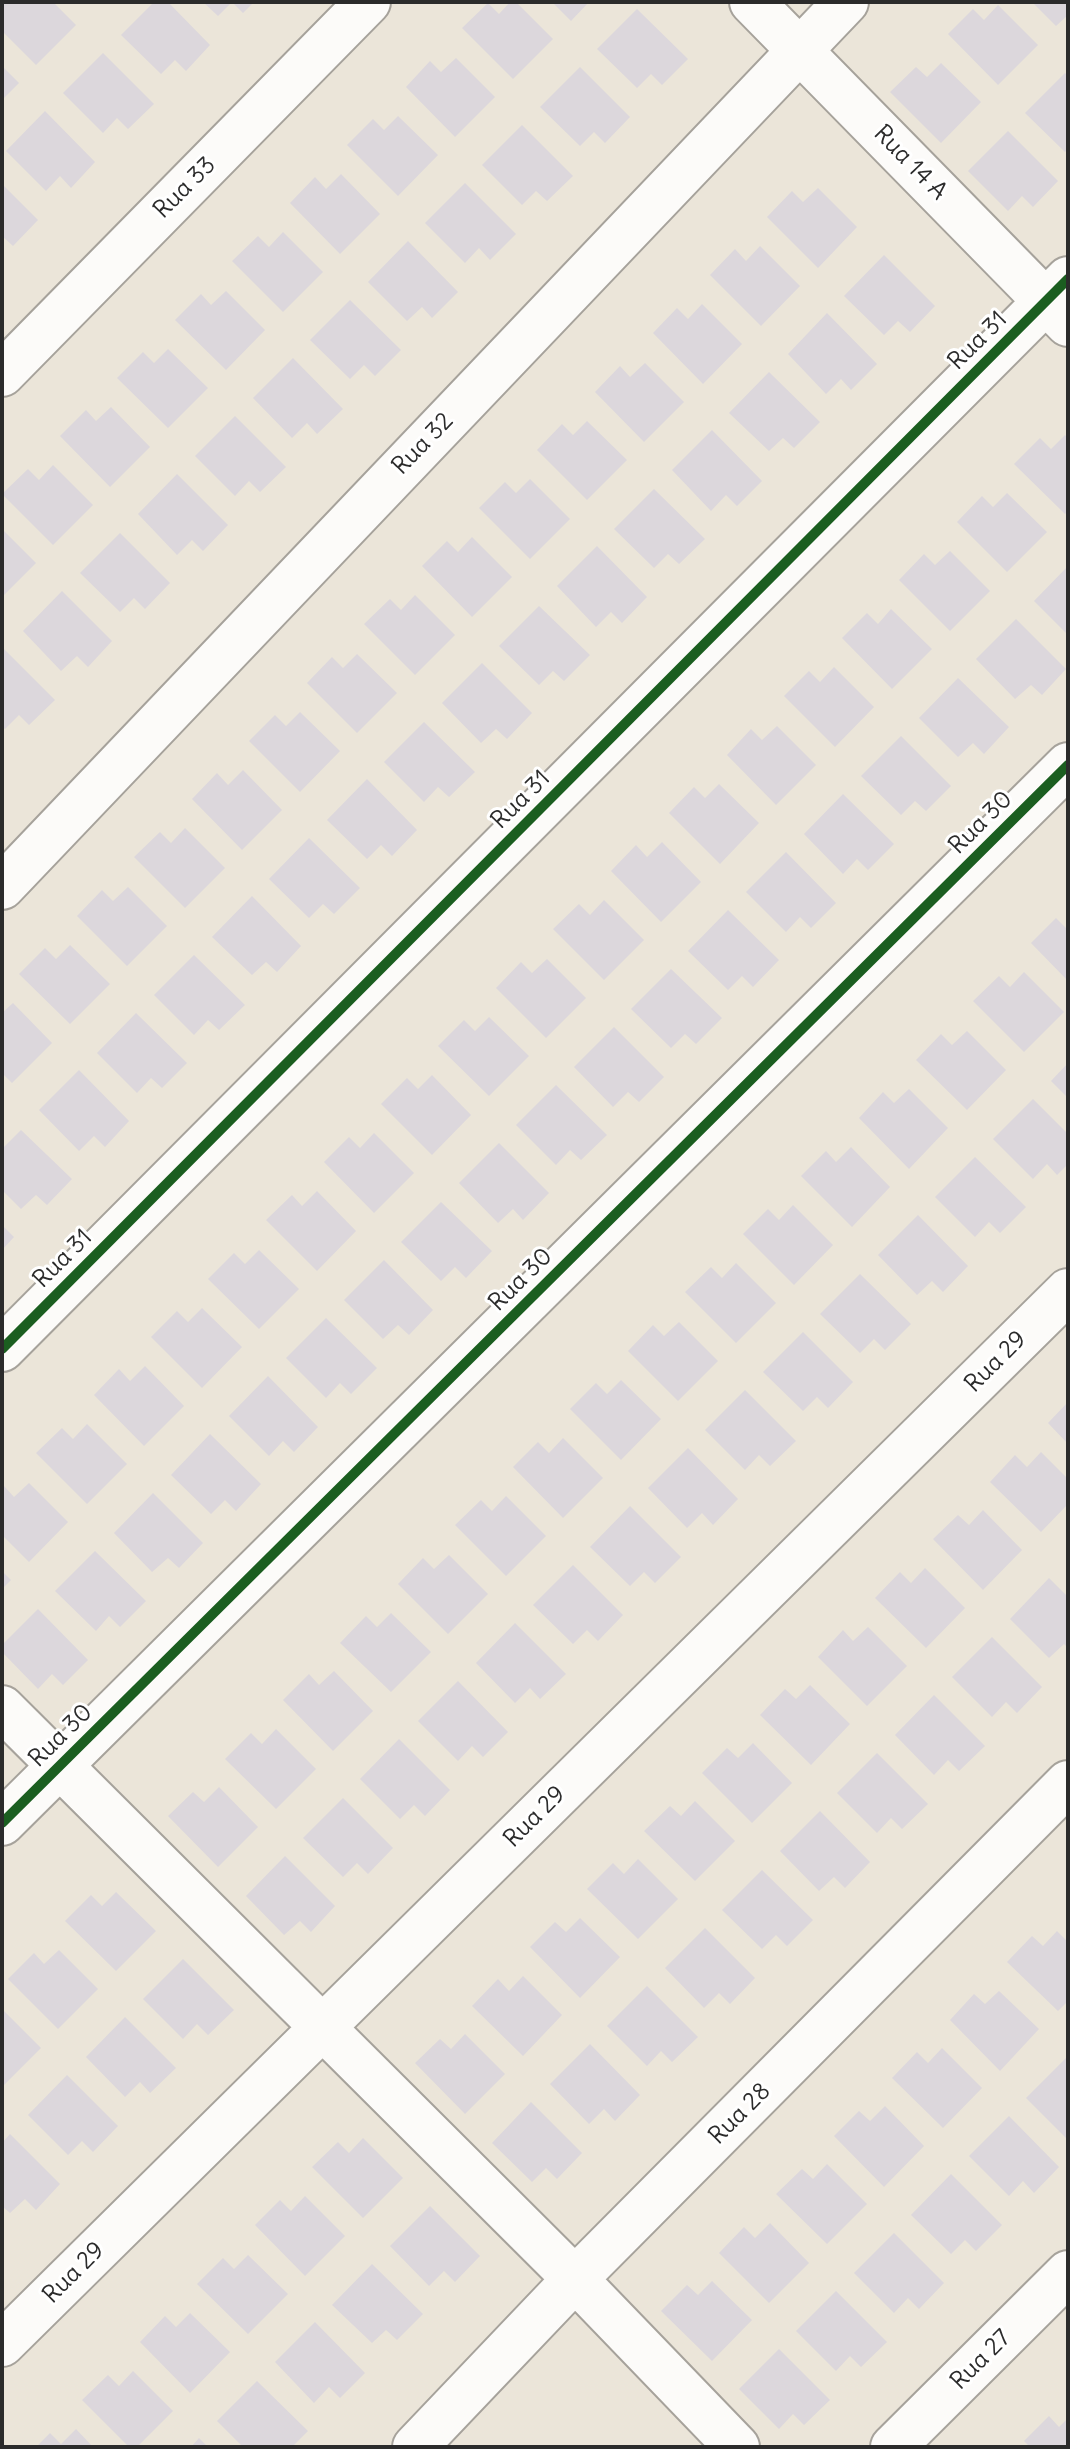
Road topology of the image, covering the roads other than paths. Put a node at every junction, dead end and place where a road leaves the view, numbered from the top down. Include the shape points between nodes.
1 (368, 2) edge
2 (752, 2) edge
3 (846, 2) edge
4 (799, 49) junction
5 (1061, 301) edge
6 (2, 374) edge
7 (1068, 765) edge
8 (2, 887) edge
9 (1068, 1291) edge
10 (2, 1349) edge
11 (2, 1708) edge
12 (60, 1765) junction
13 (1068, 1783) edge
14 (2, 1823) edge
15 (322, 2027) junction
16 (1068, 2273) edge
17 (575, 2279) junction
18 (2, 2344) edge
19 (415, 2447) edge
20 (737, 2447) edge
21 (893, 2447) edge

1 - 6 street, Rua 33
2 - 4 street, Rua 14 A
3 - 4 street, Rua 32
4 - 5 street, Rua 14 A
4 - 8 street, Rua 32
5 - 10 street, Rua 31
7 - 12 street, Rua 30
9 - 15 street, Rua 29
11 - 12 street
12 - 14 street, Rua 30
12 - 15 street
13 - 17 street, Rua 28
15 - 17 street
15 - 18 street, Rua 29
16 - 21 street, Rua 27
17 - 19 street, Rua 28
17 - 20 street

